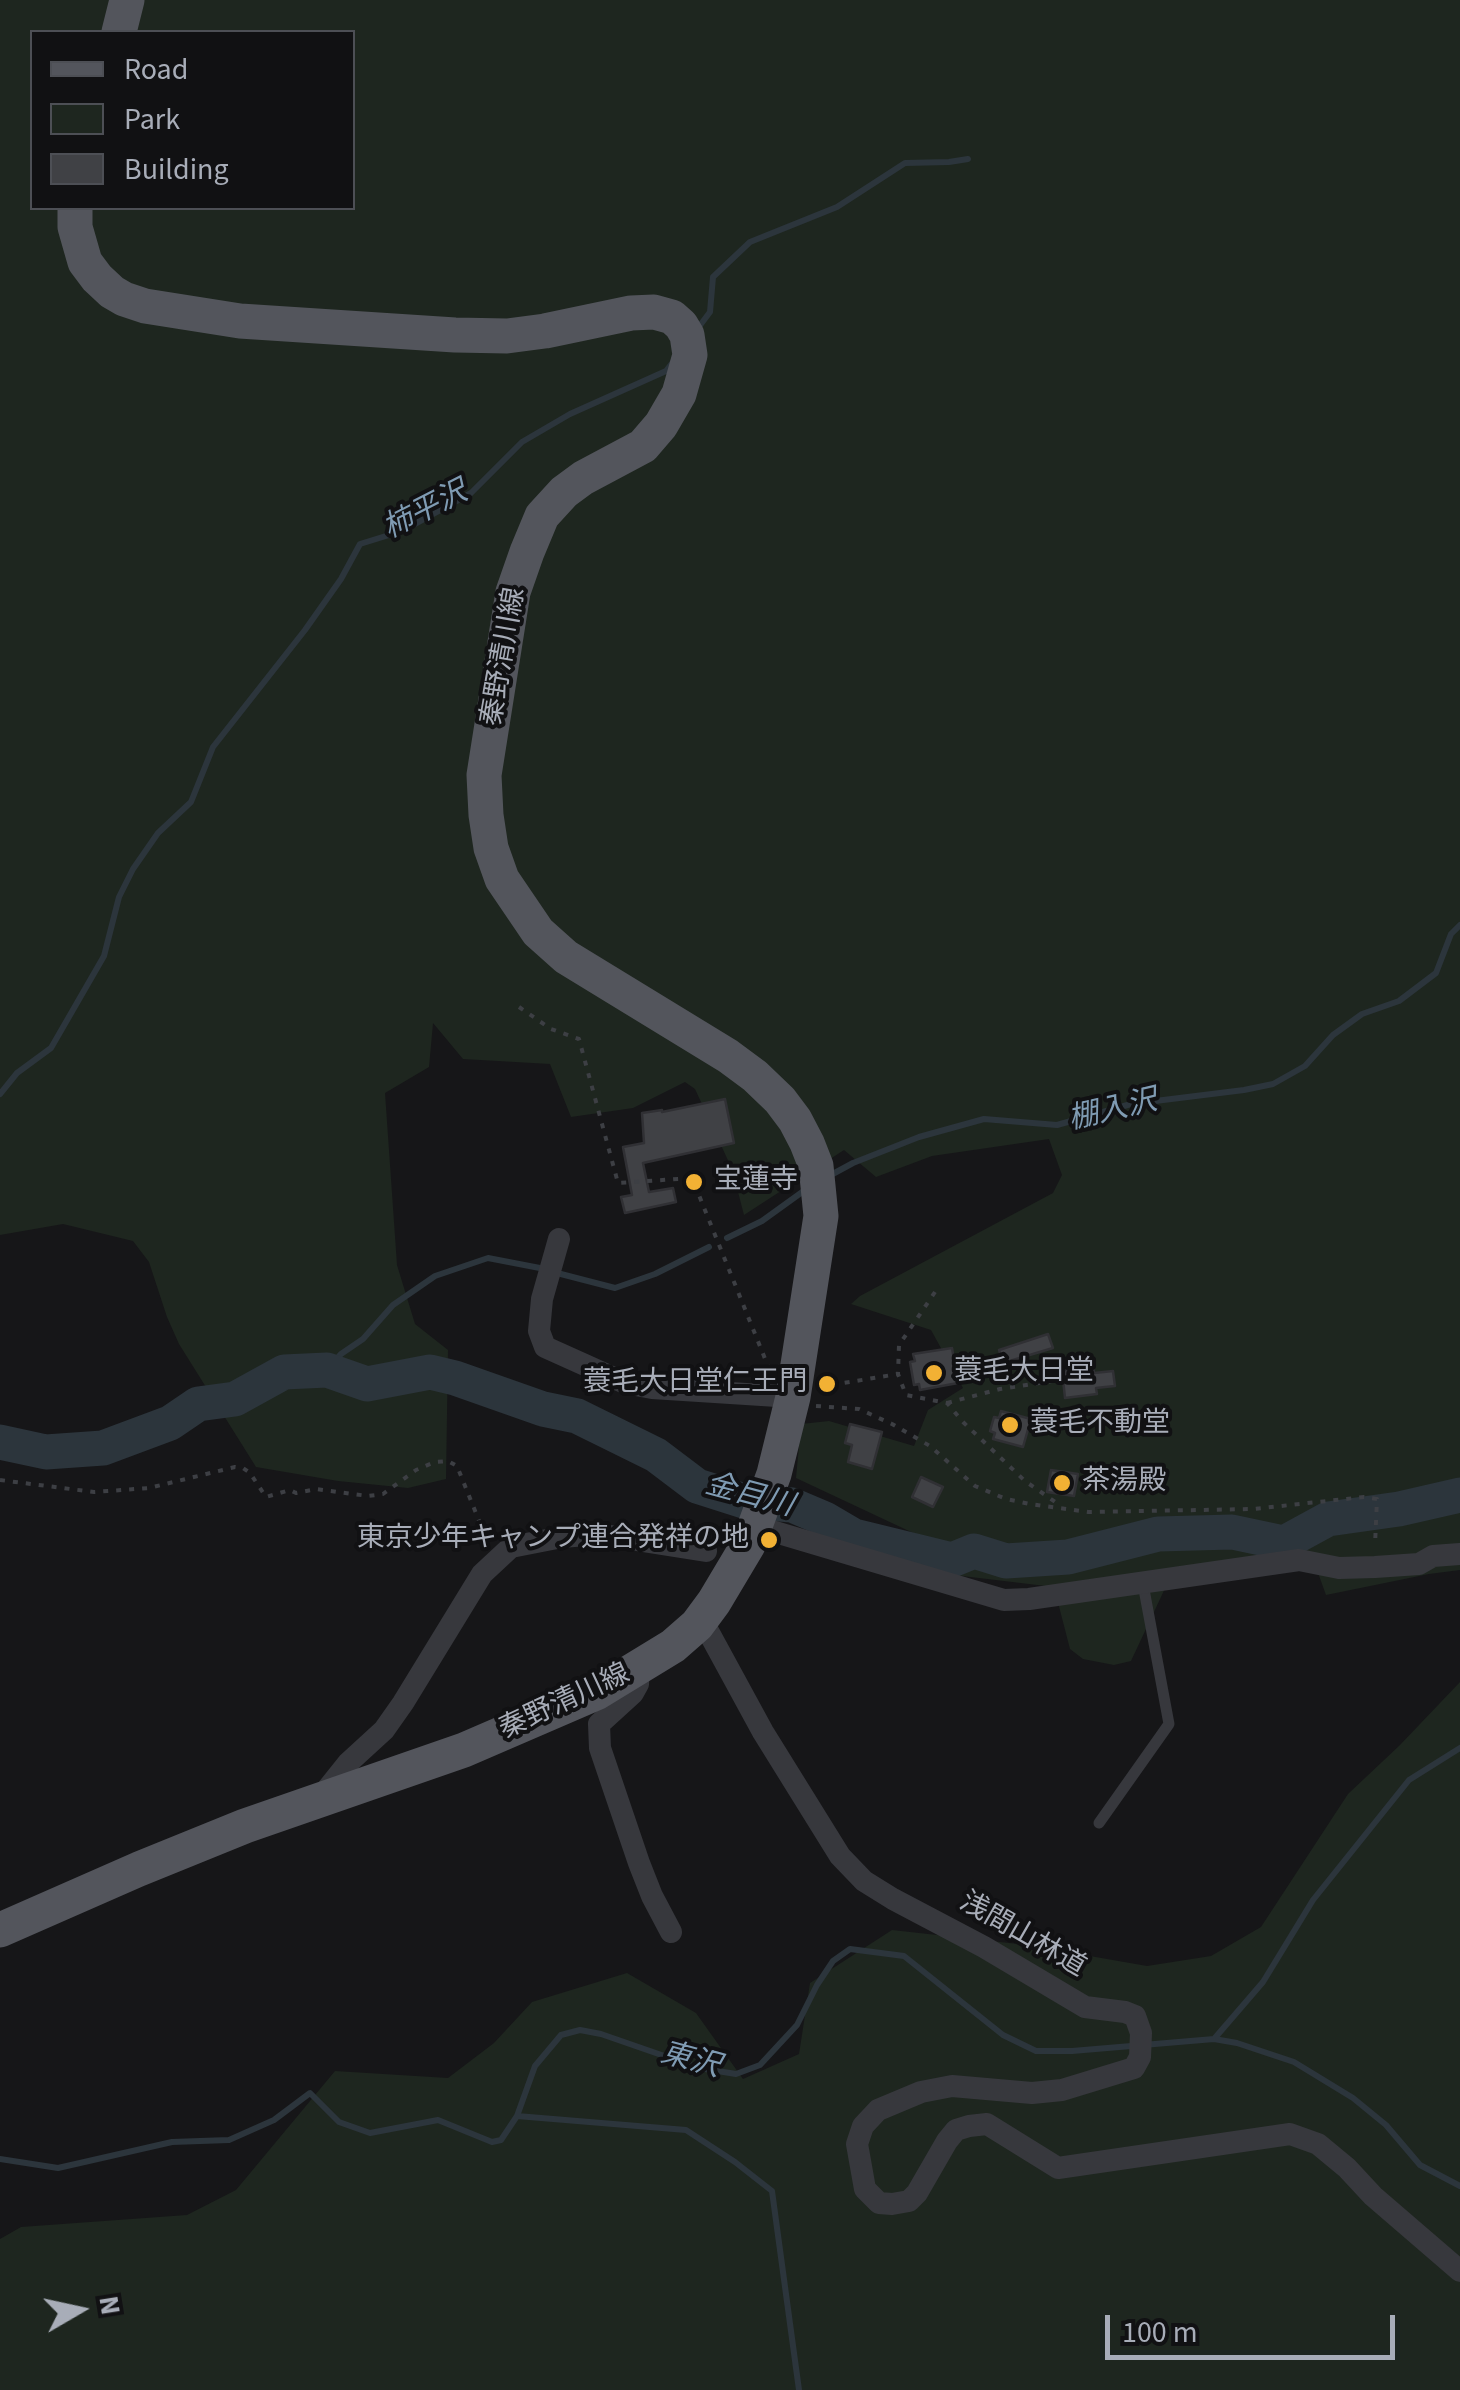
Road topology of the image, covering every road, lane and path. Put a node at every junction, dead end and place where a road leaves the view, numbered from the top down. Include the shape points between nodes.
1 (127, 0) edge
2 (120, 30) edge
3 (75, 210) edge
4 (519, 1007) dead end
5 (560, 1238) dead end
6 (935, 1292) dead end
7 (898, 1374) junction
8 (1058, 1380) dead end
9 (792, 1397) junction
10 (947, 1403) junction
11 (0, 1480) edge
12 (1065, 1509) junction
13 (758, 1519) junction
14 (706, 1551) dead end
15 (1460, 1554) edge
16 (496, 1561) junction
17 (1375, 1567) junction
18 (1143, 1584) junction
19 (702, 1620) junction
20 (639, 1668) junction
21 (317, 1801) junction
22 (1100, 1824) dead end
23 (0, 1929) edge
24 (671, 1932) dead end
25 (1460, 2271) edge

1 - 2 main road
3 - 9 main road, 秦野清川線 via 85,262 112,292 145,306 240,322 455,336 545,331 631,312 672,318 685,340 679,394 661,426 643,446 564,492 542,516 513,592 484,775 486,814 502,880 538,932 566,957 728,1056 795,1120 818,1180 818,1243
4 - 9 path via 579,1039 618,1184 692,1178 779,1392
5 - 9 street via 542,1299 539,1331 546,1347 625,1383
6 - 7 path via 900,1345
7 - 9 path
7 - 10 path via 906,1395
8 - 10 path
9 - 12 path via 858,1409 930,1446 976,1486 1006,1499
9 - 13 main road, 秦野清川線
10 - 12 path via 1026,1482
11 - 16 path via 94,1492 149,1488 236,1467 250,1472 266,1496 316,1489 368,1496 448,1461 457,1466
12 - 17 path via 1252,1509 1364,1497 1377,1500
13 - 18 street via 1004,1600
13 - 19 main road, 秦野清川線
14 - 16 street via 598,1534 511,1548
15 - 17 street
16 - 21 street via 384,1730
17 - 18 street via 1299,1560
18 - 22 lane via 1169,1724
19 - 20 main road, 秦野清川線
19 - 25 street, 浅間山林道 via 792,1779 840,1856 864,1881 1085,2008 1136,2016 1140,2045 1134,2068 1062,2090 952,2086 878,2110 862,2126 857,2144 865,2190 879,2203 909,2201 946,2141 968,2126 987,2124 1058,2168 1290,2134 1318,2144
20 - 21 main road, 秦野清川線 via 596,1694 464,1750
20 - 24 street via 633,1692 599,1724 600,1748 638,1863
21 - 23 main road, 秦野清川線

